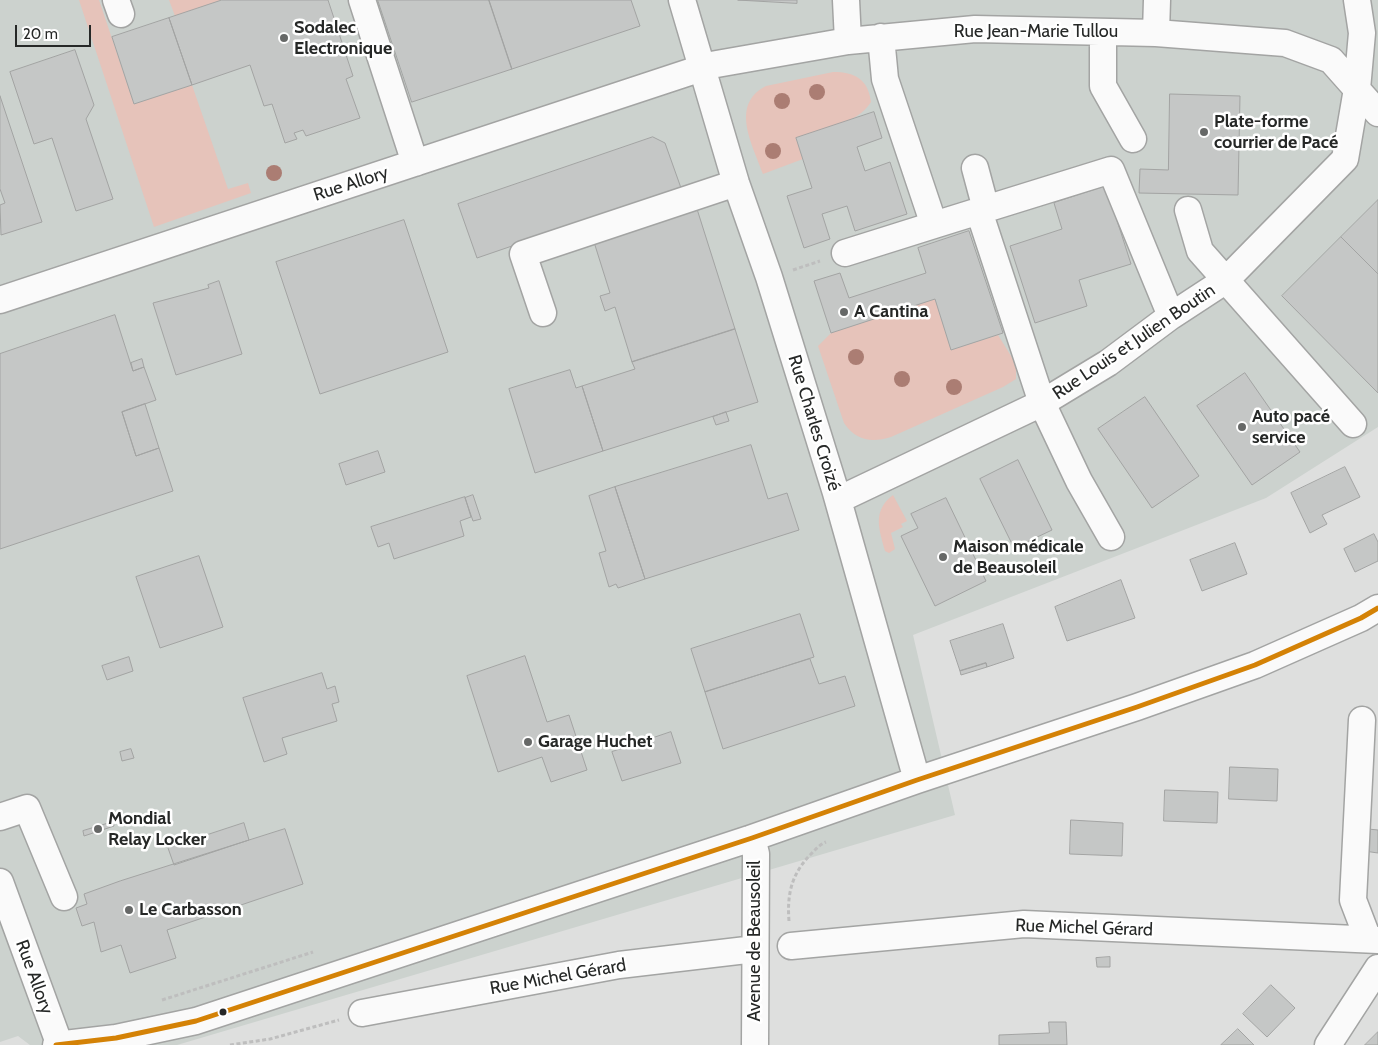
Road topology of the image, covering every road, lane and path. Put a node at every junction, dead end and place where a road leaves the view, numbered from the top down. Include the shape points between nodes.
1 (362, 0) edge
2 (682, 0) edge
3 (846, 0) edge
4 (1157, 0) edge
5 (1357, 0) edge
6 (1103, 32) junction
7 (1156, 33) junction
8 (881, 37) junction
9 (848, 41) junction
10 (701, 69) junction
11 (1368, 83) edge
12 (1378, 113) edge
13 (1133, 139) dead end
14 (415, 163) junction
15 (975, 168) dead end
16 (736, 182) junction
17 (983, 210) junction
18 (1188, 210) dead end
19 (934, 224) junction
20 (845, 253) joint
21 (769, 277) junction
22 (1226, 280) junction
23 (0, 300) edge
24 (543, 313) dead end
25 (1171, 316) junction
26 (1042, 403) junction
27 (1353, 424) dead end
28 (838, 500) junction
29 (1111, 537) dead end
30 (1378, 608) edge
31 (1362, 720) dead end
32 (916, 780) junction
33 (0, 817) edge
34 (752, 838) junction
35 (829, 840) dead end
36 (0, 882) edge
37 (64, 897) dead end
38 (1373, 939) edge
39 (791, 946) joint
40 (755, 949) junction
41 (1378, 968) edge
42 (362, 1013) joint
43 (58, 1044) edge
44 (230, 1045) edge
45 (755, 1045) edge
46 (1328, 1045) edge

1 - 14 street
2 - 10 street, Rue Charles Croizé
3 - 9 street
4 - 7 street
5 - 11 street, Rue Louis et Julien Boutin
6 - 7 street, Rue Jean-Marie Tullou
6 - 8 street, Rue Jean-Marie Tullou via 975,29
6 - 13 street via 1103,86
7 - 11 street, Rue Jean-Marie Tullou via 1285,44 1331,60
8 - 9 street, Rue Jean-Marie Tullou
8 - 19 street via 885,79
9 - 10 street, Rue Jean-Marie Tullou
10 - 14 street, Rue Allory
10 - 16 street, Rue Charles Croizé
11 - 12 street
11 - 22 street, Rue Louis et Julien Boutin via 1345,159
14 - 23 street, Rue Allory
15 - 17 street
16 - 21 street, Rue Charles Croizé
16 - 24 street via 522,254
17 - 19 street
17 - 25 street via 1111,170
17 - 26 street
18 - 22 street via 1200,251
19 - 20 street
20 - 21 path
21 - 28 street, Rue Charles Croizé
22 - 25 street, Rue Louis et Julien Boutin
22 - 27 street, Rue Louis et Julien Boutin
25 - 26 street, Rue Louis et Julien Boutin via 1108,363
26 - 28 street, Rue Louis et Julien Boutin
26 - 29 street, Rue Louis et Julien Boutin via 1079,482
28 - 32 street, Rue Charles Croizé
30 - 32 street via 1255,665
31 - 38 street via 1353,900
32 - 34 street
33 - 37 street via 27,808
34 - 40 street, Avenue de Beausoleil via 756,854
34 - 43 street via 196,1021 116,1038
35 - 39 path via 800,866 792,881 788,899
36 - 43 street, Rue Allory
38 - 39 street, Rue Michel Gérard via 1024,924
40 - 42 street, Rue Michel Gérard via 619,965
40 - 45 street, Avenue de Beausoleil
41 - 46 street
42 - 44 path via 270,1038

